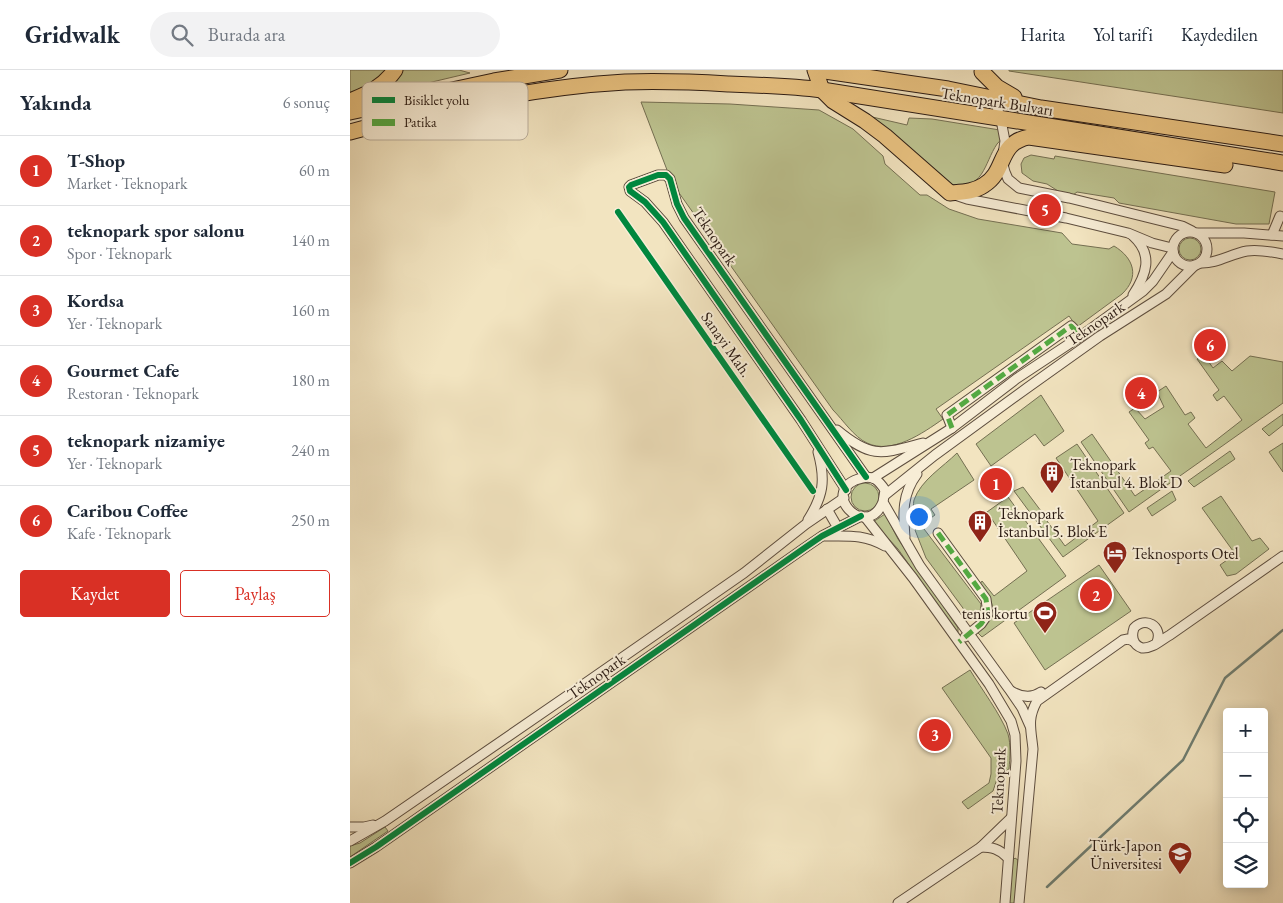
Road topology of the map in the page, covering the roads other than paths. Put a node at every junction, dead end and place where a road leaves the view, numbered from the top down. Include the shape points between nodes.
1 (395, 70) edge
2 (560, 70) edge
3 (814, 70) edge
4 (818, 70) edge
5 (981, 71) edge
6 (384, 82) edge
7 (489, 82) edge
8 (822, 90) junction
9 (528, 92) edge
10 (362, 96) edge
11 (994, 98) junction
12 (350, 101) edge
13 (1040, 108) junction
14 (1001, 120) junction
15 (362, 139) edge
16 (350, 143) edge
17 (1283, 144) edge
18 (1002, 161) junction
19 (1281, 163) edge
20 (950, 193) junction
21 (1280, 216) dead end
22 (1195, 232) junction
23 (1128, 233) junction
24 (1272, 234) junction
25 (1283, 236) edge
26 (1173, 250) junction
27 (1283, 254) edge
28 (1197, 264) junction
29 (1129, 301) junction
30 (1081, 336) junction
31 (829, 424) junction
32 (952, 428) junction
33 (933, 440) junction
34 (815, 443) junction
35 (935, 455) junction
36 (870, 477) junction
37 (845, 494) junction
38 (884, 499) junction
39 (827, 509) junction
40 (863, 517) junction
41 (806, 524) junction
42 (838, 528) junction
43 (938, 533) dead end
44 (822, 536) junction
45 (906, 540) junction
46 (891, 550) junction
47 (1283, 551) edge
48 (1283, 556) edge
49 (1134, 628) junction
50 (970, 634) junction
51 (1158, 638) junction
52 (1133, 641) junction
53 (959, 642) junction
54 (1009, 689) junction
55 (1028, 722) junction
56 (1013, 727) junction
57 (1012, 818) junction
58 (385, 822) junction
59 (350, 827) edge
60 (350, 841) edge
61 (981, 847) junction
62 (1007, 857) junction
63 (350, 863) edge
64 (898, 903) edge
65 (1005, 903) edge
66 (1019, 903) edge

1 - 6 highway
2 - 7 highway
3 - 8 highway
4 - 11 highway, Teknopark Bulvarı
5 - 11 street
5 - 13 highway via 1010,95
8 - 9 highway, Teknopark Bulvarı via 714,83 626,82
8 - 14 highway, Teknopark Bulvarı
8 - 20 highway via 885,136
10 - 12 highway
11 - 13 highway, Teknopark Bulvarı
11 - 14 street
13 - 17 highway, Teknopark Bulvarı
14 - 18 street via 1005,141
14 - 19 highway, Teknopark Bulvarı
15 - 16 highway
18 - 19 highway via 1013,142 1029,137 1242,167
18 - 20 highway via 984,185
18 - 22 street via 1008,179 1018,188 1182,226
20 - 23 street
21 - 24 street
22 - 24 street
22 - 26 street, Teknopark via 1177,237
22 - 28 street via 1207,247
23 - 26 street
23 - 29 street, Teknopark via 1141,247 1146,266 1144,277
24 - 25 street
26 - 28 street via 1184,265
26 - 29 street, Teknopark via 1153,281
27 - 28 street via 1246,251 1209,264
28 - 35 street, Teknopark via 1166,294 1100,336
29 - 30 street, Teknopark
30 - 32 street, Teknopark via 1016,379
30 - 32 street via 1071,326 947,415
31 - 33 street, Teknopark via 862,448 878,453
31 - 34 street, Teknopark via 684,218 670,179 666,175 658,175 631,185 630,191 663,222
31 - 36 street, Teknopark
32 - 33 street, Teknopark
33 - 36 street, Teknopark
34 - 37 street, Teknopark
34 - 41 street, Teknopark via 822,466 823,485 819,503
35 - 38 street, Teknopark
35 - 45 street, Teknopark via 918,472 907,490 903,507
36 - 37 street, Teknopark via 852,483
36 - 38 street, Teknopark via 878,480 885,490
37 - 39 street, Teknopark
37 - 40 street, Teknopark via 844,505 855,516
38 - 40 street, Teknopark via 880,510
38 - 45 street, Teknopark
39 - 41 street, Teknopark
39 - 42 street
40 - 42 street, Teknopark
40 - 46 street, Teknopark
41 - 58 street, Teknopark via 744,573
42 - 44 street, Teknopark
43 - 50 street via 986,599 988,614
44 - 46 street, Teknopark via 861,536
44 - 63 street, Teknopark
45 - 50 street, Teknopark via 920,566
46 - 53 street, Teknopark
47 - 51 street
48 - 51 street via 1170,635
49 - 51 street via 1146,622 1154,625
49 - 52 street
49 - 54 street via 1038,694 1027,696
50 - 53 street
50 - 54 street, Teknopark
51 - 52 street via 1153,647 1146,649
52 - 55 street, Teknopark via 1123,640 1037,701
53 - 56 street, Teknopark via 1000,701
54 - 55 street, Teknopark
55 - 56 street
55 - 66 street, Teknopark via 1033,749
56 - 57 street, Teknopark via 1016,747
57 - 61 street
57 - 62 street, Teknopark
58 - 59 street, Teknopark
58 - 60 street, Teknopark
61 - 62 street via 1001,850
61 - 64 street
62 - 65 street, Teknopark

